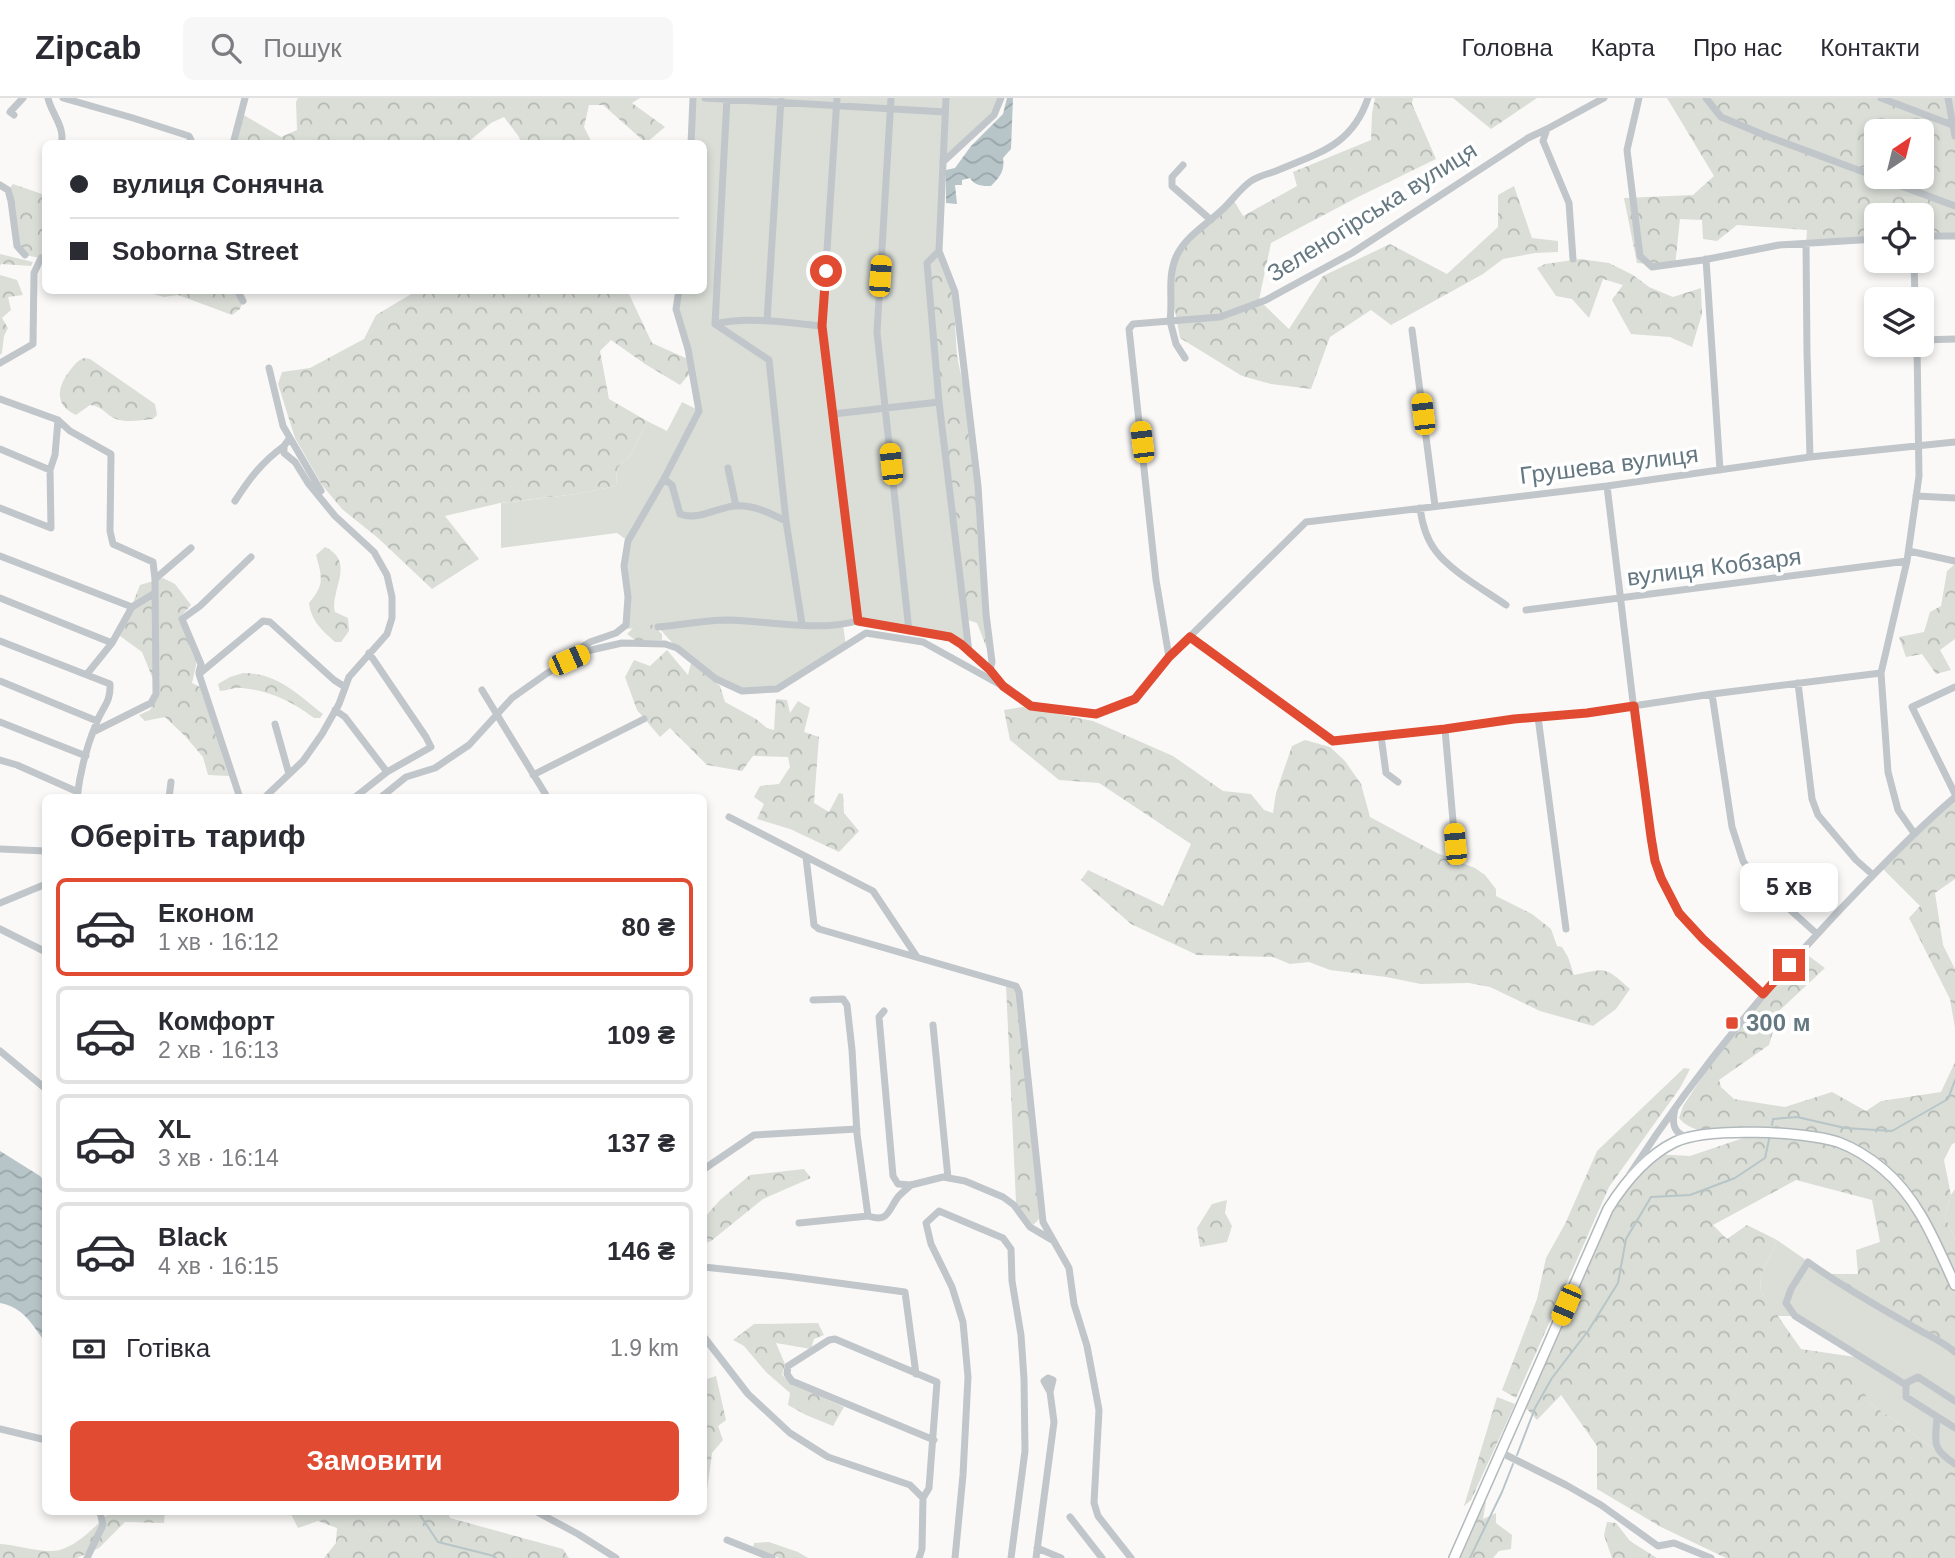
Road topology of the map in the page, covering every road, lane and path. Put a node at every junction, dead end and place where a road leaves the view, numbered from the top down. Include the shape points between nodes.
1 (23, 98) edge
2 (48, 98) edge
3 (63, 98) edge
4 (245, 98) edge
5 (693, 98) edge
6 (705, 98) edge
7 (727, 98) edge
8 (891, 98) edge
9 (946, 98) edge
10 (1001, 98) edge
11 (1368, 98) edge
12 (1604, 98) edge
13 (1639, 98) edge
14 (1706, 98) edge
15 (1881, 98) edge
16 (1948, 98) edge
17 (781, 100) edge
18 (837, 102) edge
19 (890, 109) junction
20 (945, 112) junction
21 (12, 113) dead end
22 (1954, 126) edge
23 (1547, 129) junction
24 (1955, 136) edge
25 (62, 140) edge
26 (191, 140) edge
27 (234, 140) edge
28 (691, 140) edge
29 (943, 162) junction
30 (1182, 165) dead end
31 (0, 186) edge
32 (1955, 206) edge
33 (1211, 220) junction
34 (1934, 236) edge
35 (1955, 236) edge
36 (1864, 240) edge
37 (1806, 244) junction
38 (939, 251) junction
39 (25, 255) dead end
40 (41, 258) dead end
41 (1573, 259) dead end
42 (1706, 259) junction
43 (239, 294) edge
44 (678, 294) edge
45 (243, 301) dead end
46 (767, 321) junction
47 (1170, 321) junction
48 (715, 324) junction
49 (822, 326) junction
50 (1412, 330) dead end
51 (1955, 339) edge
52 (1934, 340) edge
53 (1917, 357) edge
54 (1185, 358) dead end
55 (0, 363) edge
56 (269, 368) dead end
57 (0, 399) edge
58 (939, 402) junction
59 (885, 409) junction
60 (833, 414) junction
61 (58, 420) junction
62 (1955, 442) edge
63 (286, 443) junction
64 (1917, 445) junction
65 (0, 449) edge
66 (1810, 457) junction
67 (728, 468) dead end
68 (50, 470) junction
69 (1720, 470) junction
70 (664, 479) junction
71 (1607, 486) junction
72 (1916, 496) junction
73 (1955, 498) edge
74 (235, 501) dead end
75 (736, 506) junction
76 (1435, 506) junction
77 (0, 508) edge
78 (1420, 508) junction
79 (346, 520) dead end
80 (786, 521) junction
81 (191, 548) dead end
82 (1909, 551) junction
83 (0, 556) edge
84 (251, 557) dead end
85 (1908, 561) junction
86 (1955, 561) edge
87 (155, 579) junction
88 (155, 593) junction
89 (0, 598) edge
90 (1620, 598) junction
91 (1506, 605) dead end
92 (132, 607) junction
93 (1526, 610) dead end
94 (858, 621) junction
95 (802, 624) junction
96 (659, 627) dead end
97 (909, 631) junction
98 (1190, 637) junction
99 (0, 641) edge
100 (112, 643) junction
101 (369, 653) junction
102 (969, 653) junction
103 (1169, 657) junction
104 (569, 660) junction
105 (990, 670) junction
106 (1881, 673) junction
107 (87, 674) junction
108 (199, 674) junction
109 (0, 681) edge
110 (1798, 683) junction
111 (1003, 686) junction
112 (345, 687) junction
113 (1955, 687) edge
114 (482, 691) dead end
115 (1712, 694) junction
116 (1634, 706) junction
117 (335, 710) junction
118 (497, 715) junction
119 (1538, 717) junction
120 (644, 719) dead end
121 (97, 721) junction
122 (0, 722) edge
123 (275, 724) dead end
124 (1445, 729) junction
125 (93, 732) junction
126 (1381, 736) junction
127 (86, 755) junction
128 (0, 760) edge
129 (387, 772) junction
130 (289, 774) junction
131 (533, 775) junction
132 (171, 782) dead end
133 (1398, 782) dead end
134 (75, 794) edge
135 (77, 794) edge
136 (170, 794) edge
137 (239, 794) edge
138 (268, 794) edge
139 (359, 794) edge
140 (385, 794) edge
141 (545, 794) edge
142 (1955, 796) edge
143 (729, 817) dead end
144 (1914, 834) junction
145 (1455, 844) dead end
146 (0, 849) edge
147 (42, 851) edge
148 (806, 857) junction
149 (1873, 875) junction
150 (42, 886) edge
151 (0, 902) edge
152 (0, 929) edge
153 (1566, 929) dead end
154 (1817, 934) junction
155 (42, 950) edge
156 (917, 957) junction
157 (1763, 994) junction
158 (813, 1000) dead end
159 (884, 1012) dead end
160 (933, 1025) dead end
161 (0, 1051) edge
162 (42, 1086) edge
163 (1676, 1105) junction
164 (857, 1129) junction
165 (1687, 1137) junction
166 (707, 1167) edge
167 (948, 1178) junction
168 (1624, 1183) junction
169 (911, 1185) junction
170 (868, 1216) junction
171 (799, 1223) dead end
172 (1052, 1240) junction
173 (707, 1267) edge
174 (1952, 1272) edge
175 (1955, 1285) edge
176 (707, 1341) edge
177 (1955, 1352) edge
178 (916, 1374) junction
179 (1906, 1385) junction
180 (1050, 1392) dead end
181 (1955, 1401) edge
182 (1937, 1418) junction
183 (1955, 1428) edge
184 (0, 1429) edge
185 (42, 1439) edge
186 (934, 1440) junction
187 (1502, 1453) junction
188 (1955, 1464) edge
189 (923, 1498) junction
190 (101, 1515) edge
191 (543, 1515) edge
192 (1070, 1517) dead end
193 (727, 1540) dead end
194 (1037, 1548) junction
195 (87, 1558) edge
196 (616, 1558) edge
197 (772, 1558) edge
198 (919, 1558) edge
199 (955, 1558) edge
200 (1011, 1558) edge
201 (1036, 1558) edge
202 (1061, 1558) edge
203 (1102, 1558) edge
204 (1131, 1558) edge
205 (1454, 1558) edge
206 (1711, 1558) edge

1 - 21 street
2 - 25 street
3 - 26 street
4 - 27 street
5 - 28 street
6 - 7 street
7 - 17 street
7 - 48 street
8 - 19 street
9 - 20 street
10 - 29 street via 994,115
11 - 33 street via 1362,116 1338,143 1251,181
12 - 23 street, Зеленогірська вулиця
13 - 42 street via 1627,150 1640,256 1652,267
14 - 32 street via 1721,117
15 - 22 street
16 - 22 street
17 - 18 street
17 - 46 street
18 - 19 street
18 - 49 street
19 - 20 street
19 - 59 street via 877,332
20 - 29 street
22 - 24 street
23 - 41 street via 1543,141 1569,203
23 - 47 street, Зеленогірська вулиця via 1352,253 1266,300 1220,317
29 - 38 street
30 - 33 street via 1172,177 1172,186
31 - 39 street via 8,190 17,246
33 - 47 street via 1176,257
34 - 35 street
36 - 37 street
37 - 42 street
37 - 66 street
38 - 58 street via 928,263
38 - 105 street via 956,292 978,486
40 - 55 street via 34,273 33,344
42 - 69 street
43 - 45 street
44 - 70 street via 676,309 699,411
46 - 48 street
46 - 49 street
47 - 54 street
47 - 103 street, Зеленогірська вулиця via 1133,324 1129,332
48 - 80 street via 769,360
49 - 60 street
50 - 76 street
51 - 52 street
53 - 64 street
56 - 63 street
57 - 61 street
58 - 59 street
58 - 102 street
59 - 60 street
59 - 97 street
60 - 94 street
61 - 68 street
61 - 87 street via 111,454 113,544 153,562
62 - 64 street, Грушева вулиця
63 - 74 street via 266,459
63 - 79 street
63 - 101 street via 284,453 335,516 374,552 387,575 392,618 387,634
64 - 66 street, Грушева вулиця
64 - 72 street
65 - 68 street
66 - 69 street, Грушева вулиця
67 - 75 street
68 - 77 street via 51,528
69 - 71 street, Грушева вулиця
70 - 75 street via 672,485 680,514 689,518
70 - 104 street via 628,541 626,625 590,642
71 - 76 street, Грушева вулиця
71 - 90 street
72 - 73 street
72 - 82 street
75 - 80 street via 761,509
76 - 78 street, Грушева вулиця
78 - 91 street via 1429,539 1440,556
78 - 98 street, Грушева вулиця via 1306,522
80 - 95 street
81 - 87 street
82 - 85 street
82 - 86 street
83 - 92 street
84 - 108 street via 182,619 201,664
85 - 90 street, вулиця Кобзаря
85 - 106 street
87 - 88 street
88 - 92 street
88 - 125 street via 156,694 151,703
89 - 100 street
90 - 93 street, вулиця Кобзаря
90 - 116 street
92 - 100 street
94 - 95 street
94 - 97 street
95 - 96 street via 727,620
97 - 102 street via 950,637
98 - 103 street
98 - 126 street via 1333,741
99 - 107 street
100 - 107 street
101 - 112 street
101 - 129 street via 431,747
102 - 105 street
103 - 111 street via 1135,699 1096,714 1031,706
104 - 111 street via 614,644 653,643 677,648 716,679 742,691 777,689 866,633 923,642
104 - 118 street via 512,698
105 - 111 street
106 - 110 street
106 - 144 street via 1891,787 1898,810
107 - 121 street via 110,684 111,697
108 - 112 street via 263,621 270,622
108 - 137 street
109 - 121 street
110 - 115 street
110 - 149 street via 1812,799 1818,815
112 - 117 street
113 - 142 street via 1912,708
114 - 118 street
115 - 116 street
115 - 154 street via 1732,827 1743,861 1753,876
116 - 119 street
116 - 157 street via 1651,837 1661,878 1679,913
117 - 129 street
117 - 130 street
118 - 131 street
118 - 140 street via 469,745 435,768 406,777
119 - 124 street
119 - 153 street
120 - 131 street
121 - 125 street
122 - 127 street
123 - 130 street
124 - 126 street
124 - 145 street
125 - 127 street
126 - 133 street via 1386,774
127 - 135 street
128 - 134 street
129 - 139 street
130 - 138 street
131 - 141 street
132 - 136 street
142 - 144 street
143 - 148 street
144 - 149 street
146 - 147 street
148 - 156 street via 873,891
148 - 156 street via 814,925
149 - 154 street
150 - 151 street
152 - 155 street
154 - 157 street
156 - 172 street via 1016,986 1043,1222
157 - 163 street
158 - 164 street via 843,999 847,1005
159 - 169 street via 879,1017 893,1177 898,1184
160 - 167 street
161 - 162 street
163 - 165 street via 1675,1129
163 - 168 street
164 - 166 street via 754,1135
164 - 170 street
165 - 168 main road via 1654,1154
165 - 174 main road via 1793,1133 1837,1142 1862,1153 1884,1170 1919,1210
167 - 169 street
167 - 172 street via 1003,1196 1030,1227
168 - 187 main road via 1598,1229
169 - 170 street via 898,1196 887,1216
170 - 171 street
172 - 204 street via 1069,1268 1099,1410 1094,1503 1098,1516
173 - 178 street via 905,1292
174 - 175 main road
176 - 189 street via 748,1394 790,1433 828,1457 910,1486
177 - 179 street via 1808,1262 1786,1303 1795,1316
178 - 186 street via 937,1382
178 - 186 street via 835,1339 788,1366 787,1374 792,1381
179 - 181 street via 1918,1377
179 - 182 street via 1906,1397
180 - 194 street via 1054,1422
182 - 183 street
182 - 188 street via 1935,1441 1940,1454
184 - 185 street
186 - 189 street via 929,1488
187 - 205 main road
187 - 206 street via 1601,1505 1658,1546 1674,1543
189 - 198 street
190 - 195 street via 103,1525
191 - 196 street
192 - 203 street
193 - 197 street
194 - 201 street
194 - 202 street
199 - 200 street via 968,1377 963,1322 926,1223 939,1211 1003,1238 1011,1248 1025,1451

